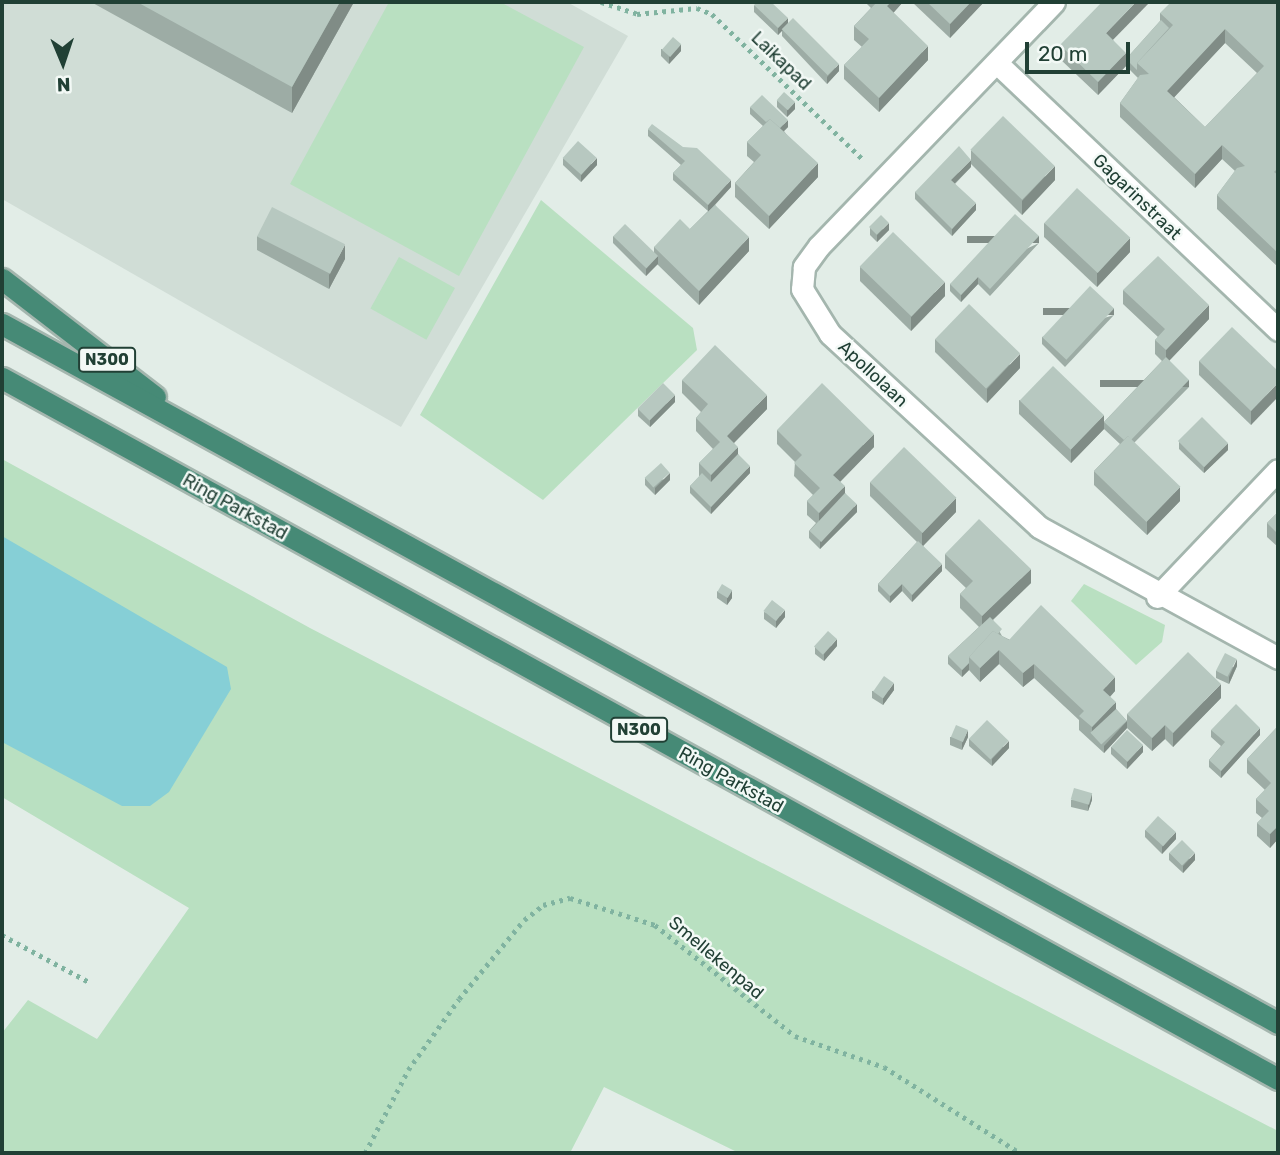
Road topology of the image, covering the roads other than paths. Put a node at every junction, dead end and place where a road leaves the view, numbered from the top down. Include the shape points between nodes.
1 (1054, 2) edge
2 (996, 63) junction
3 (2, 279) edge
4 (2, 324) edge
5 (1278, 330) edge
6 (2, 378) edge
7 (212, 441) junction
8 (1278, 470) edge
9 (1157, 597) junction
10 (1278, 658) edge
11 (1278, 1023) edge
12 (1278, 1079) edge

1 - 2 street, Apollolaan
2 - 5 street, Gagarinstraat
2 - 9 street, Apollolaan via 804,267 802,289 814,314 1039,527
3 - 7 highway, N300
4 - 7 highway, N300
6 - 12 highway, Ring Parkstad / N300
7 - 11 highway, N300
8 - 9 street
9 - 10 street, Apollolaan

